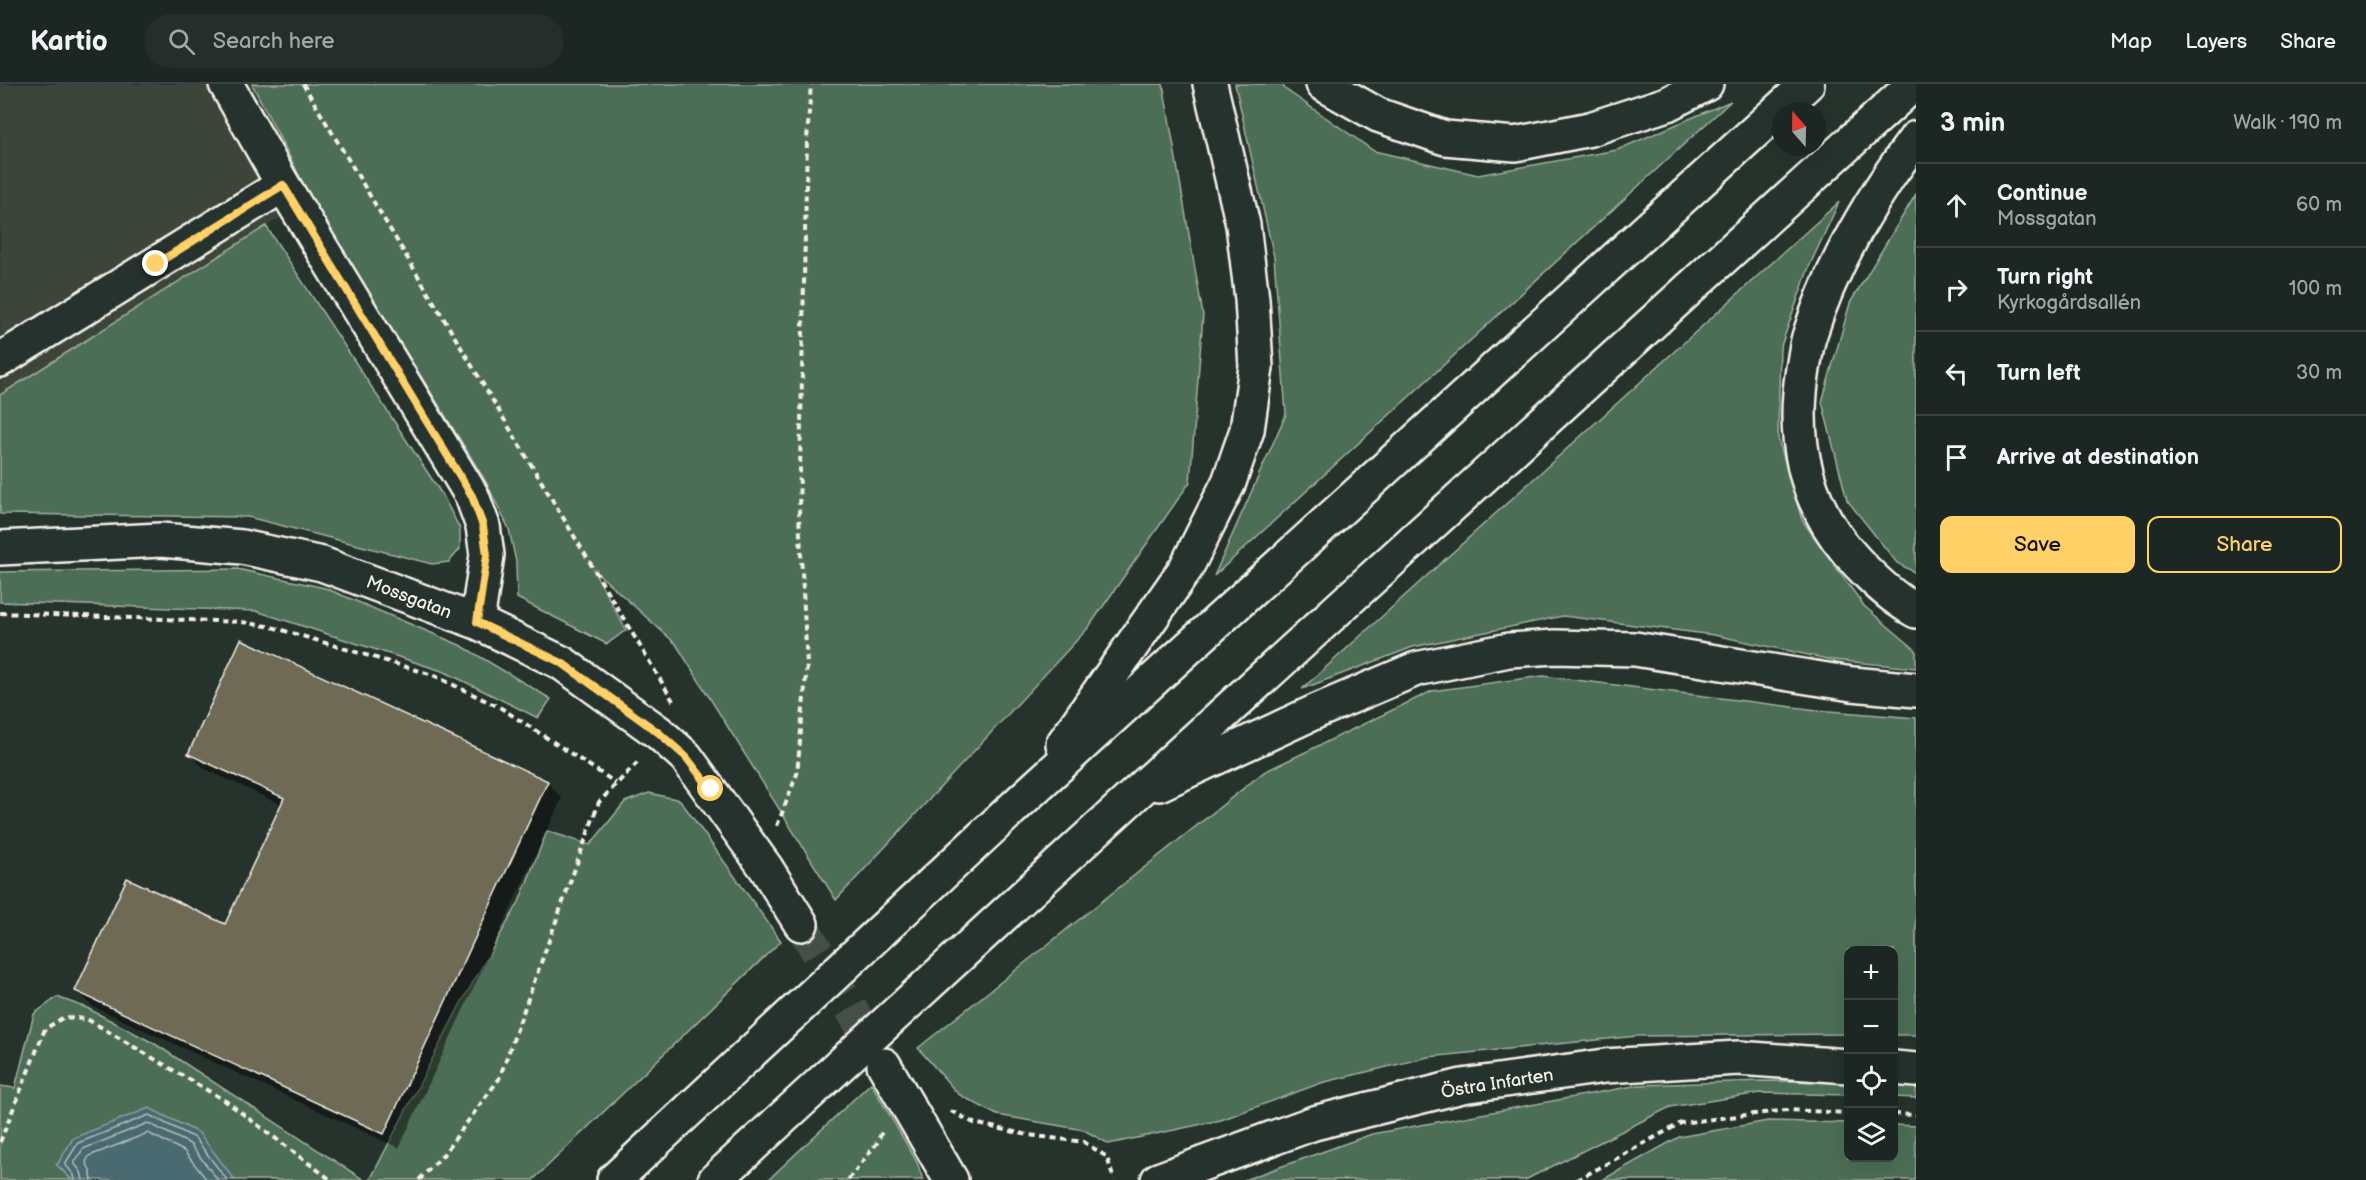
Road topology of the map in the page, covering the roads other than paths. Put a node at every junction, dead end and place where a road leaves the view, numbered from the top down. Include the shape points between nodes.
1 (226, 84) edge
2 (1209, 84) edge
3 (1323, 84) edge
4 (1706, 84) edge
5 (1807, 84) edge
6 (1914, 84) edge
7 (1916, 138) edge
8 (283, 185) junction
9 (0, 360) edge
10 (0, 548) edge
11 (1916, 611) edge
12 (477, 622) junction
13 (1916, 690) edge
14 (1027, 795) junction
15 (1131, 798) junction
16 (801, 924) tunnel mouth
17 (884, 1065) tunnel mouth
18 (1844, 1066) edge
19 (1898, 1068) edge
20 (1916, 1070) edge
21 (614, 1180) edge
22 (715, 1180) edge
23 (951, 1180) edge
24 (1158, 1180) edge

1 - 8 main road
2 - 14 main road via 1243,225 1252,299 1256,367 1247,430 1229,482 1186,568
3 - 4 main road via 1378,115 1445,138 1515,144 1590,129 1667,104
5 - 14 main road
6 - 15 main road
7 - 11 main road via 1859,226 1831,281 1808,339 1798,398 1800,447 1811,492 1834,535 1896,600
8 - 9 main road
8 - 12 main road via 472,496 483,526 487,555
10 - 12 main road, Mossgatan via 161,540 242,547 322,564
12 - 16 main road, Mossgatan via 562,663 686,757
13 - 15 main road via 1852,684 1635,649 1509,650 1416,669
14 - 21 main road
15 - 22 main road
17 - 23 main road
18 - 24 main road, Östra Infarten via 1738,1058 1605,1066 1462,1086 1314,1123
19 - 20 main road

